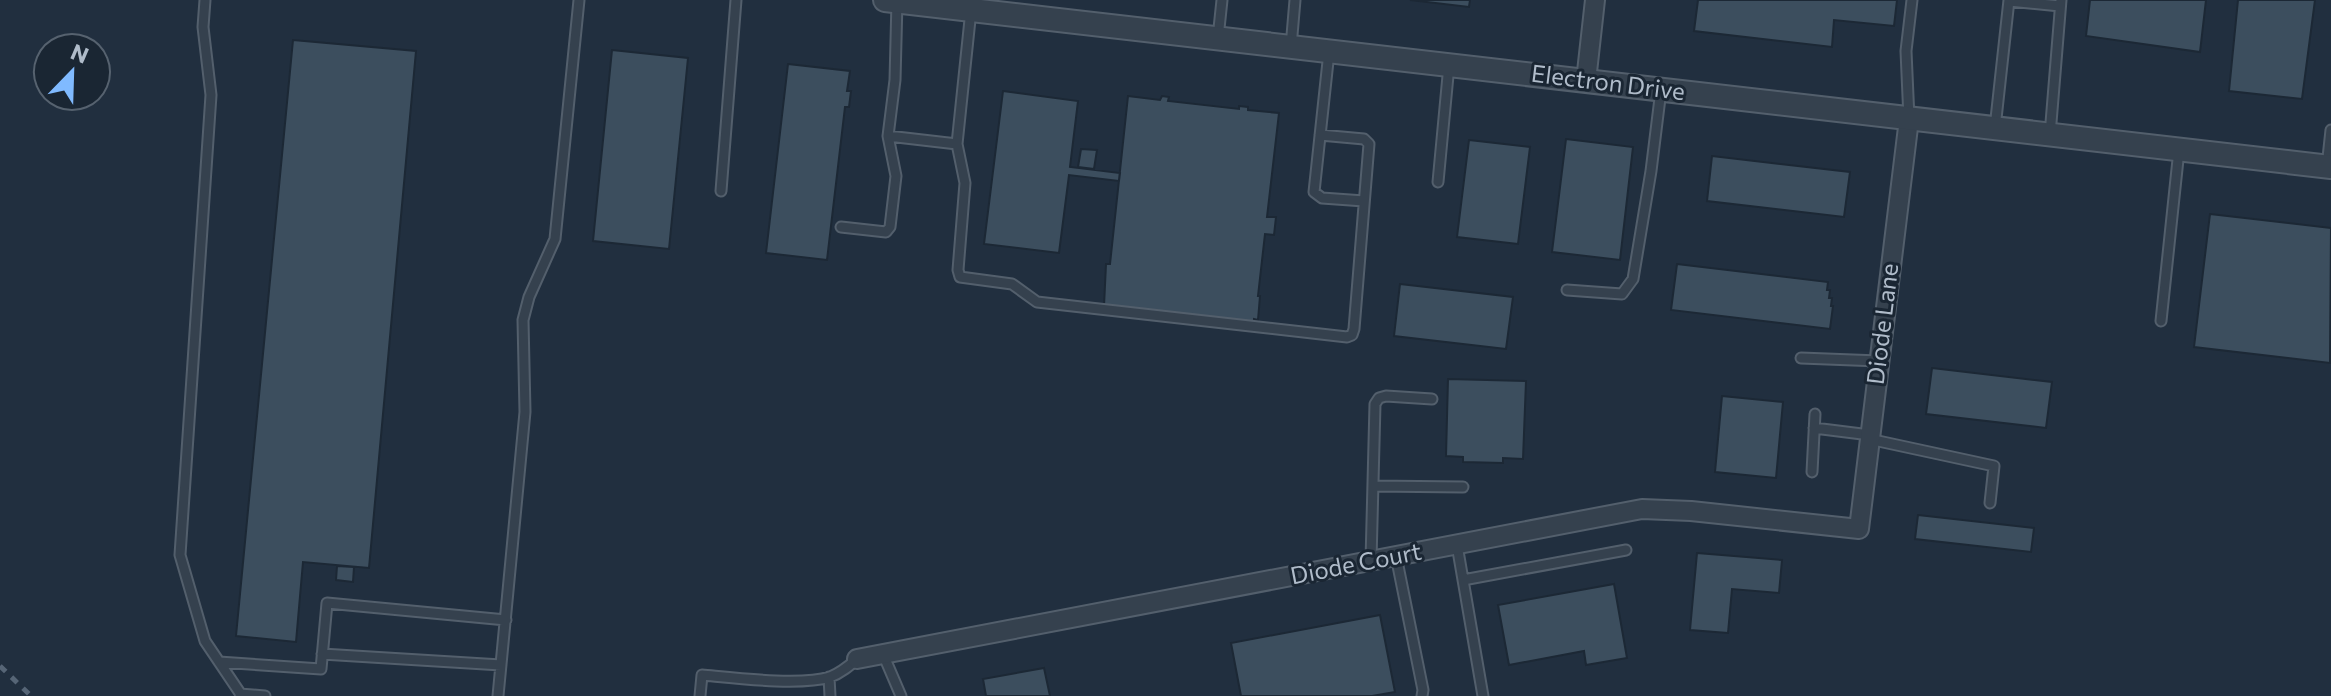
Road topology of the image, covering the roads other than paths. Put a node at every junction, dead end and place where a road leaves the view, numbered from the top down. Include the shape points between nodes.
1 (205, 0) edge
2 (579, 0) edge
3 (736, 0) edge
4 (1222, 0) edge
5 (1295, 0) edge
6 (1595, 0) edge
7 (1912, 0) edge
8 (891, 1) edge
9 (2009, 1) edge
10 (2061, 3) edge
11 (971, 10) junction
12 (1218, 38) junction
13 (1291, 47) junction
14 (1329, 51) junction
15 (1449, 65) junction
16 (1586, 81) junction
17 (1661, 90) junction
18 (1909, 119) junction
19 (1995, 128) junction
20 (2331, 130) edge
21 (1320, 135) junction
22 (2050, 135) junction
23 (888, 136) junction
24 (957, 144) junction
25 (2179, 150) junction
26 (2329, 167) edge
27 (1438, 182) dead end
28 (721, 191) dead end
29 (1364, 201) junction
30 (841, 227) dead end
31 (1567, 290) dead end
32 (2161, 321) dead end
33 (1801, 358) dead end
34 (1879, 361) junction
35 (1432, 399) dead end
36 (1815, 414) dead end
37 (1814, 428) junction
38 (1870, 437) junction
39 (1812, 472) dead end
40 (1374, 486) junction
41 (1463, 487) dead end
42 (1990, 503) dead end
43 (1859, 529) joint
44 (1457, 545) junction
45 (1626, 550) dead end
46 (1396, 556) junction
47 (1371, 561) junction
48 (1463, 580) junction
49 (506, 620) junction
50 (322, 654) junction
51 (883, 654) junction
52 (857, 659) joint
53 (219, 662) junction
54 (501, 665) junction
55 (829, 677) junction
56 (241, 695) edge
57 (265, 696) edge
58 (498, 696) edge
59 (700, 696) edge
60 (830, 696) edge
61 (901, 696) edge
62 (1422, 696) edge
63 (1483, 696) edge

1 - 53 lane via 211,95 180,555 205,641
2 - 49 lane via 555,239 523,320 525,412
3 - 28 lane
4 - 12 lane
5 - 13 lane
6 - 16 street
7 - 18 lane via 1906,51
8 - 11 street, Electron Drive
8 - 23 lane via 895,80
9 - 10 lane
9 - 19 lane
10 - 22 lane
11 - 12 street, Electron Drive
11 - 24 lane
12 - 13 street, Electron Drive
13 - 14 street, Electron Drive
14 - 15 street, Electron Drive
14 - 21 lane
15 - 16 street, Electron Drive
15 - 27 lane
16 - 17 street, Electron Drive
17 - 18 street, Electron Drive
17 - 31 lane via 1633,279 1622,294
18 - 19 street, Electron Drive
18 - 34 street, Diode Lane
19 - 22 street, Electron Drive
20 - 26 lane
21 - 29 lane via 1368,141
21 - 29 lane via 1314,192
22 - 25 street, Electron Drive
23 - 24 lane
23 - 30 lane via 896,176 890,227 886,232
24 - 29 lane via 965,183 960,277 1012,284 1037,302 1347,337 1354,329
25 - 26 street, Electron Drive
25 - 32 lane
33 - 34 lane
34 - 38 street, Diode Lane
35 - 40 lane via 1386,396 1375,404
36 - 37 lane
37 - 38 lane
37 - 39 lane
38 - 42 lane via 1994,466
38 - 43 street, Diode Lane
40 - 41 lane
40 - 47 lane
43 - 44 street, Diode Court via 1642,509
44 - 46 street, Diode Court
44 - 48 lane
45 - 48 lane
46 - 47 street, Diode Court
46 - 62 lane
47 - 51 street, Diode Court
48 - 63 lane
49 - 50 lane via 327,603
49 - 54 lane
50 - 53 lane via 321,669
50 - 54 lane
51 - 52 street, Diode Court
51 - 61 lane
52 - 55 lane
53 - 56 lane
54 - 58 lane
55 - 59 lane via 702,675
55 - 60 lane
56 - 57 lane

